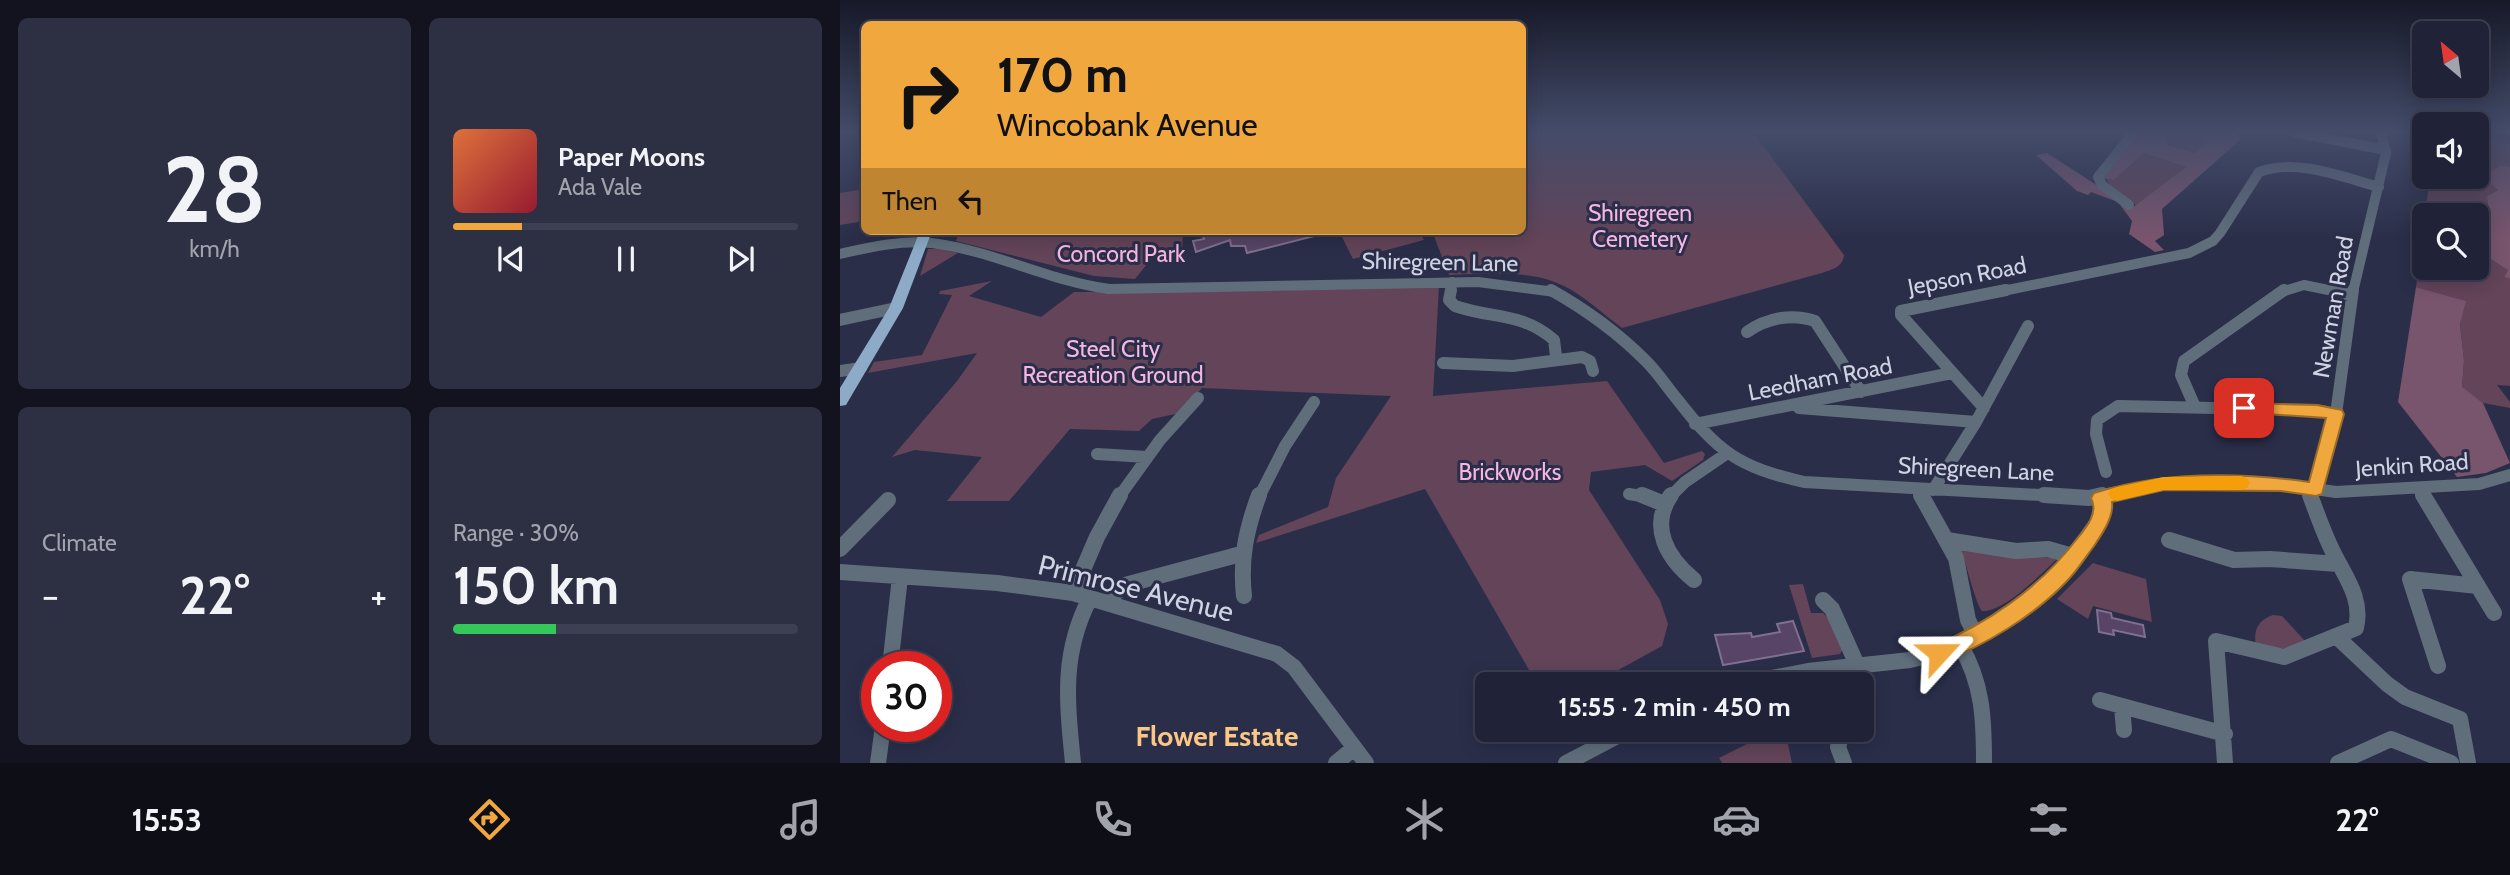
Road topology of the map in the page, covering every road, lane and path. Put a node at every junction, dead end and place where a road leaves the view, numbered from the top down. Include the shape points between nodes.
1 (2107, 168) edge
2 (2271, 168) edge
3 (2296, 168) edge
4 (2383, 168) edge
5 (2379, 187) junction
6 (2129, 205) dead end
7 (923, 237) edge
8 (840, 254) edge
9 (1452, 282) junction
10 (2353, 296) junction
11 (895, 308) junction
12 (840, 320) edge
13 (2028, 326) dead end
14 (1747, 332) dead end
15 (1553, 360) junction
16 (1443, 363) dead end
17 (861, 368) junction
18 (1593, 370) dead end
19 (840, 371) edge
20 (1952, 373) junction
21 (1861, 392) junction
22 (1198, 398) dead end
23 (840, 401) edge
24 (1314, 402) dead end
25 (1792, 405) junction
26 (2195, 407) junction
27 (1983, 408) junction
28 (2336, 414) junction
29 (1976, 422) junction
30 (1695, 424) junction
31 (1097, 454) dead end
32 (1726, 454) junction
33 (1147, 457) junction
34 (2106, 472) dead end
35 (2510, 475) edge
36 (2311, 488) junction
37 (2419, 488) junction
38 (1917, 489) junction
39 (1933, 490) junction
40 (1629, 494) dead end
41 (2100, 498) junction
42 (888, 500) dead end
43 (1664, 504) junction
44 (2318, 517) joint
45 (1947, 540) junction
46 (2169, 540) dead end
47 (840, 549) edge
48 (1241, 554) junction
49 (2077, 557) junction
50 (2338, 564) junction
51 (840, 572) edge
52 (900, 576) junction
53 (1694, 580) dead end
54 (2477, 586) junction
55 (1073, 593) junction
56 (1244, 596) dead end
57 (1098, 600) junction
58 (1822, 600) dead end
59 (2494, 613) dead end
60 (2337, 637) junction
61 (1968, 640) junction
62 (892, 651) edge
63 (2438, 666) dead end
64 (1858, 667) junction
65 (1798, 672) edge
66 (2101, 700) dead end
67 (2122, 706) junction
68 (2124, 730) dead end
69 (2225, 734) junction
70 (881, 742) edge
71 (1606, 742) edge
72 (1839, 742) edge
73 (1354, 748) junction
74 (878, 763) edge
75 (1073, 763) edge
76 (1336, 763) edge
77 (1366, 763) edge
78 (1566, 763) edge
79 (1844, 763) edge
80 (1983, 763) edge
81 (2225, 763) edge
82 (2338, 763) edge
83 (2451, 763) edge
84 (2468, 763) edge

1 - 6 street via 2098,180
2 - 20 street, Jepson Road via 2255,177 2213,241 2201,248 2168,259 1901,311
3 - 5 street, Jepson Road
4 - 5 street, Newman Road
5 - 10 street, Newman Road
7 - 8 street, Shiregreen Lane
7 - 9 street, Shiregreen Lane via 1094,288
7 - 11 main road
9 - 15 street via 1449,300 1454,307 1531,322 1554,340
9 - 30 street, Shiregreen Lane via 1538,287 1567,296 1647,362
10 - 26 street via 2301,284 2274,295 2184,361 2181,375
10 - 28 street, Newman Road
11 - 12 street
11 - 17 main road
13 - 27 street
14 - 21 street via 1793,317 1815,321
15 - 16 street via 1513,366
15 - 18 street via 1582,357 1590,361
17 - 19 street
17 - 23 main road
20 - 21 street, Leedham Road
20 - 27 street, Jepson Road
21 - 25 street, Leedham Road
22 - 33 street
24 - 48 street via 1258,499
25 - 29 street
25 - 30 street, Leedham Road
26 - 28 street
26 - 34 street via 2118,406 2102,414 2096,434
27 - 29 street
28 - 36 street, Newman Road
29 - 39 street
30 - 32 street, Shiregreen Lane
31 - 33 street
32 - 38 street, Shiregreen Lane via 1782,478
32 - 43 street via 1683,482
33 - 55 street via 1105,520
35 - 37 street, Jenkin Road via 2479,484
36 - 37 street, Jenkin Road via 2336,492
36 - 41 street, Jenkin Road via 2164,483
36 - 44 street
37 - 54 street
38 - 39 street, Shiregreen Lane
38 - 45 street
39 - 41 street, Shiregreen Lane
40 - 43 street
41 - 49 street via 2103,512
42 - 47 street
43 - 53 street via 1660,538
44 - 50 street
45 - 49 street via 2016,551 2048,549
45 - 61 street via 1956,558 1969,620
46 - 50 street via 2234,560
48 - 56 street
48 - 57 street via 1125,585
49 - 61 street via 2042,592
50 - 60 street via 2352,585 2359,620 2356,628
51 - 52 street, Primrose Avenue
52 - 55 street, Primrose Avenue
52 - 62 street
54 - 59 street
54 - 63 street via 2410,579
55 - 57 street, Primrose Avenue
57 - 73 street, Primrose Avenue via 1278,654 1294,667
57 - 75 street via 1072,634 1068,654
58 - 64 street via 1832,609
60 - 69 street via 2284,657 2216,641
60 - 84 street via 2405,697 2460,719
61 - 64 street via 1921,658
61 - 80 street via 1980,680
64 - 65 street
66 - 67 street
67 - 68 street
67 - 69 street
69 - 81 street
70 - 74 street
71 - 78 street
72 - 79 street
73 - 76 street
73 - 77 street, Primrose Avenue
82 - 83 street via 2391,739

